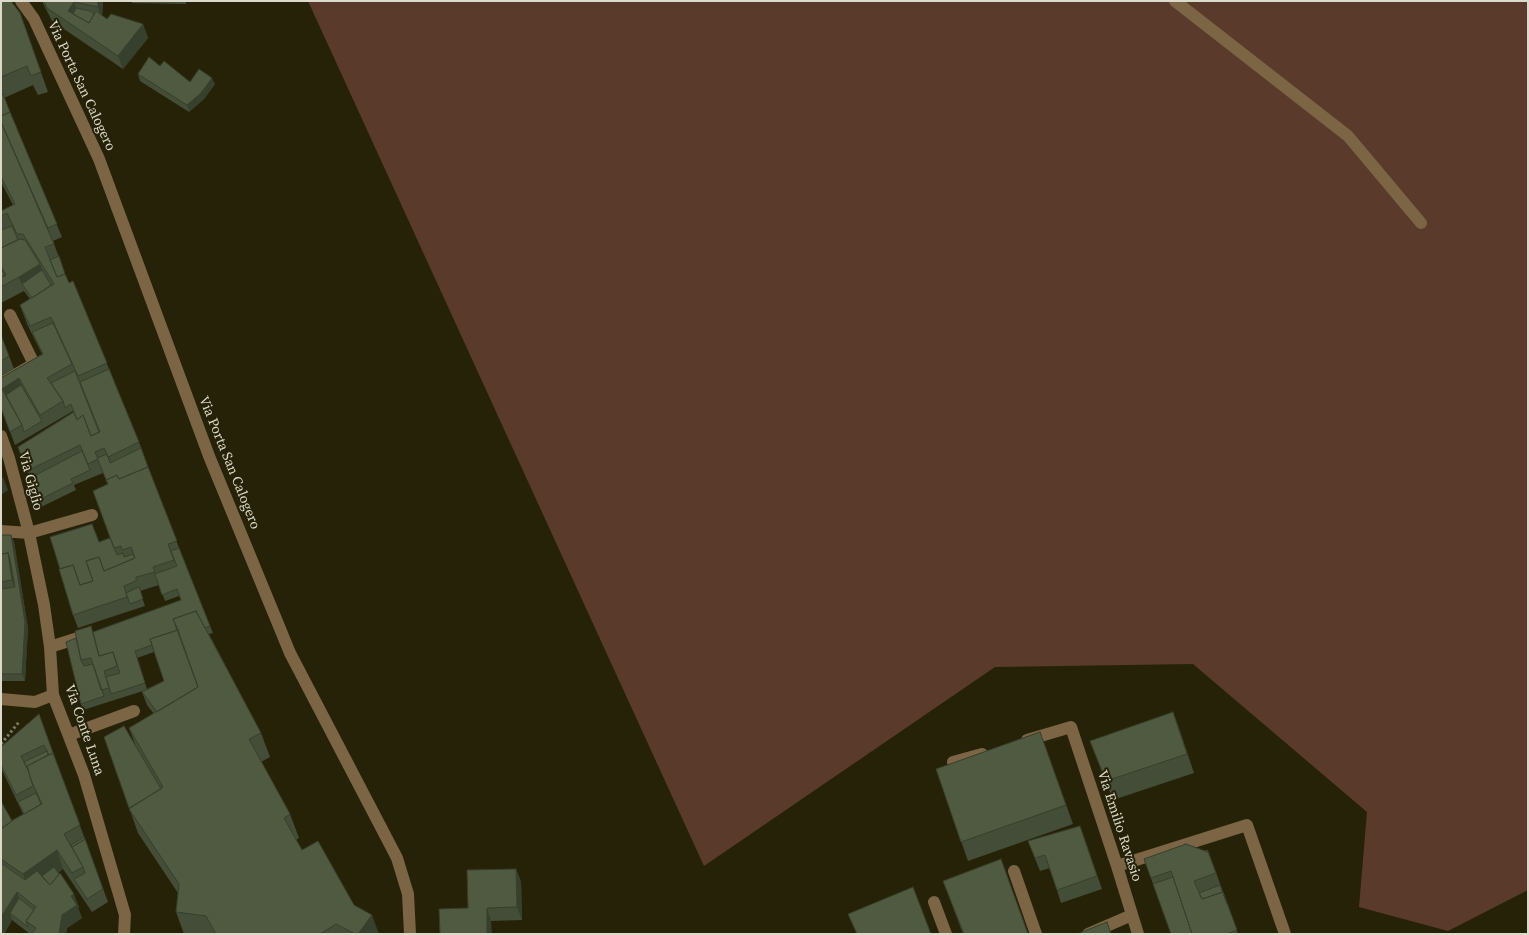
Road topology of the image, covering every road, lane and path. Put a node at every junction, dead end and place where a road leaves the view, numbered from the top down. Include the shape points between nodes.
1 (20, 1) edge
2 (1175, 1) edge
3 (1420, 223) dead end
4 (10, 315) dead end
5 (1, 383) edge
6 (1, 436) edge
7 (92, 515) dead end
8 (2, 530) edge
9 (29, 533) junction
10 (95, 632) edge
11 (50, 647) junction
12 (53, 695) junction
13 (1, 699) edge
14 (134, 712) dead end
15 (69, 735) junction
16 (1016, 744) edge
17 (990, 752) edge
18 (953, 762) edge
19 (1118, 866) junction
20 (1014, 870) dead end
21 (934, 902) dead end
22 (1132, 915) junction
23 (124, 934) edge
24 (410, 934) edge
25 (946, 934) edge
26 (1036, 934) edge
27 (1088, 934) edge
28 (1138, 934) edge
29 (1285, 934) edge

1 - 24 street, Via Porta San Calogero via 34,19 99,159 208,456 290,653 397,858 408,894
2 - 3 street via 1348,136
4 - 5 street via 34,364
6 - 9 street, Via Giglio via 13,455
7 - 9 street
8 - 9 street
9 - 11 street, Via Conte Luna
10 - 11 street
11 - 12 street, Via Conte Luna
12 - 13 street via 35,702
12 - 15 street, Via Conte Luna
14 - 15 street
15 - 23 street, Via Conte Luna via 125,915
16 - 19 street, Via Emilio Ravasio via 1071,728
17 - 18 street
19 - 22 street, Via Emilio Ravasio
19 - 29 street via 1246,825
20 - 26 street
21 - 25 street
22 - 27 street
22 - 28 street, Via Emilio Ravasio

